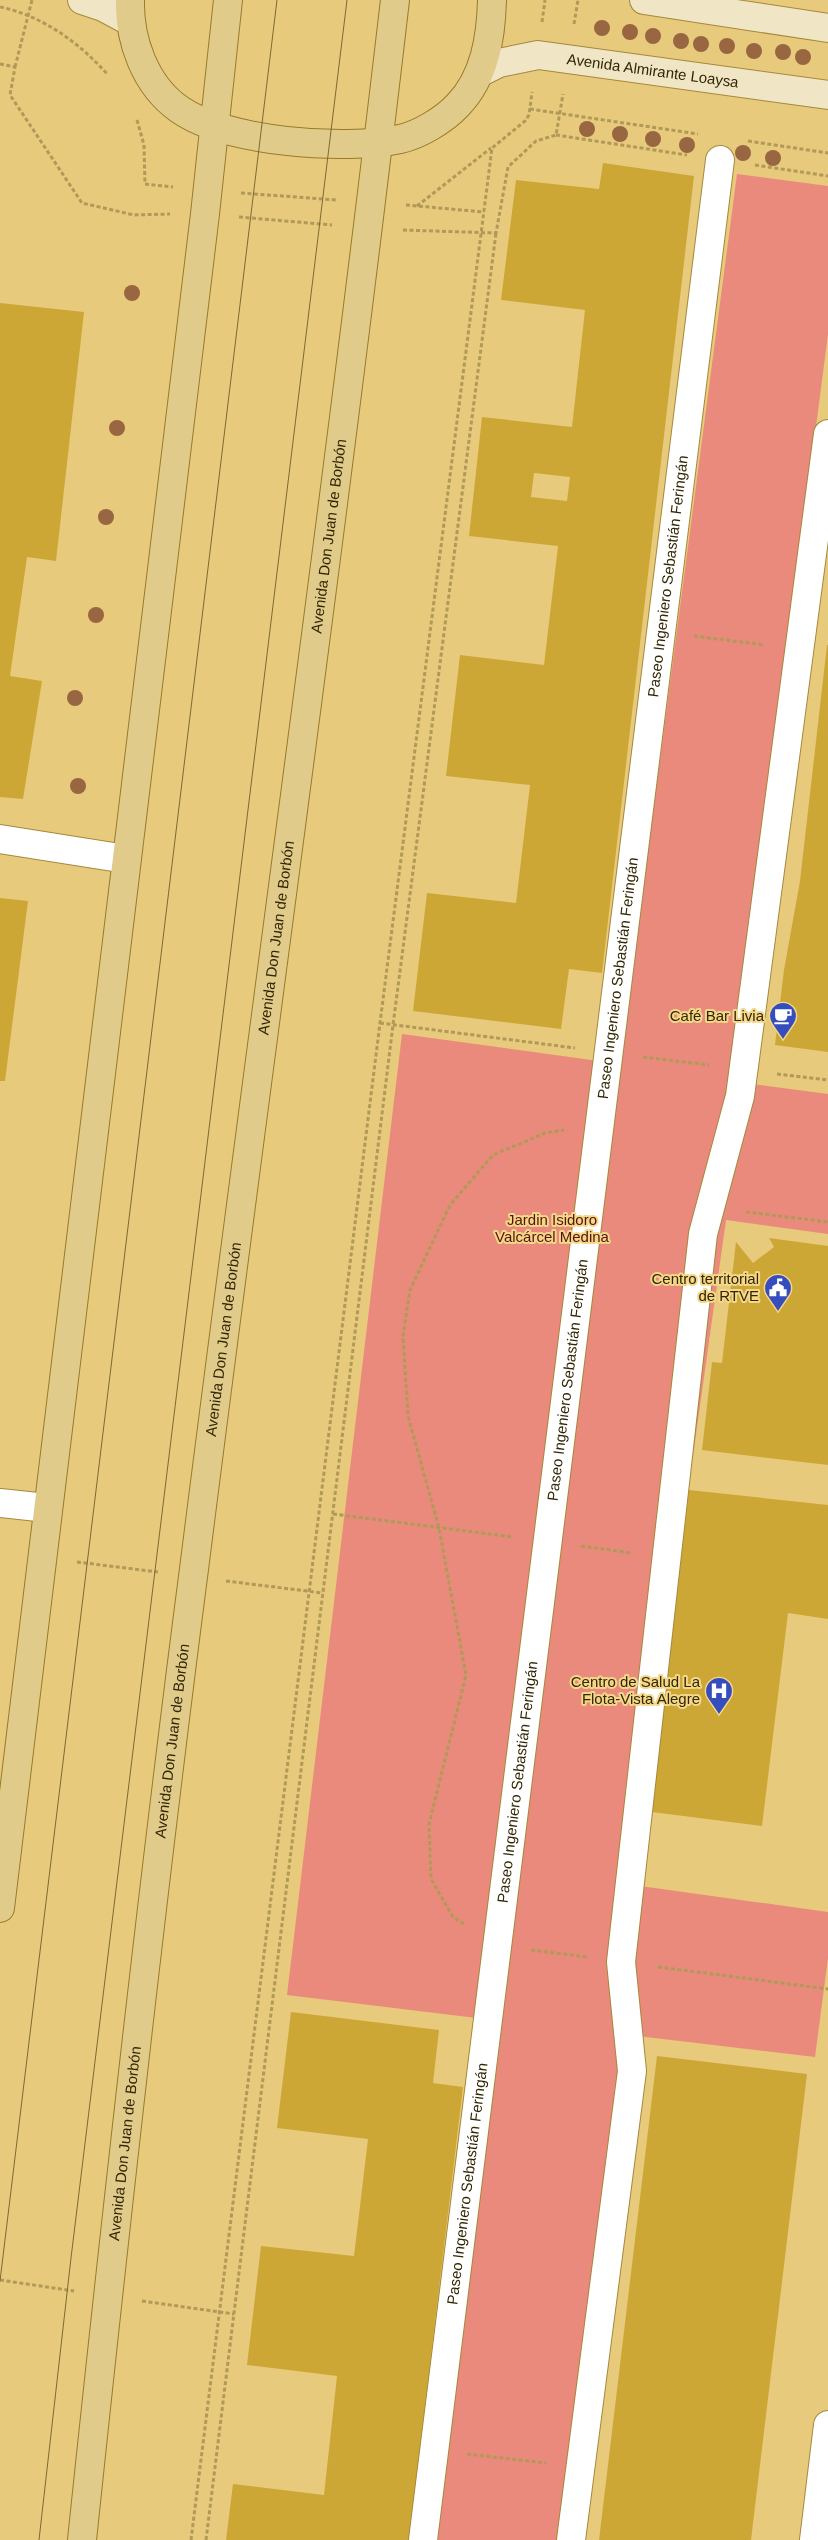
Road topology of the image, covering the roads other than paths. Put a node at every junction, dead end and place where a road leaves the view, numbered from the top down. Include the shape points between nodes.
1 (82, 0) edge
2 (228, 0) edge
3 (395, 0) edge
4 (492, 0) edge
5 (644, 0) edge
6 (130, 11) edge
7 (828, 28) edge
8 (479, 73) junction
9 (828, 95) edge
10 (213, 128) junction
11 (378, 142) junction
12 (720, 160) dead end
13 (828, 434) edge
14 (0, 838) edge
15 (126, 858) junction
16 (0, 1503) edge
17 (47, 1508) junction
18 (0, 1908) edge
19 (827, 2437) edge
20 (82, 2540) edge
21 (423, 2540) edge
22 (571, 2540) edge
23 (814, 2540) edge

1 - 6 main road via 103,8
2 - 10 main road
3 - 11 main road, Avenida Don Juan de Borbón
4 - 8 main road via 489,40
5 - 7 main road
6 - 10 main road via 136,50 162,96 179,110
8 - 9 main road, Avenida Almirante Loaysa via 499,63 538,55
8 - 11 main road via 458,106 419,132 401,139
10 - 11 main road via 294,141 330,144
10 - 15 main road
11 - 20 main road, Avenida Don Juan de Borbón via 193,1577
12 - 21 street, Paseo Ingeniero Sebastián Feringán
13 - 22 street via 740,1096 703,1234 621,1962 632,2070
14 - 15 street
15 - 17 main road
16 - 17 street
17 - 18 main road
19 - 23 street

